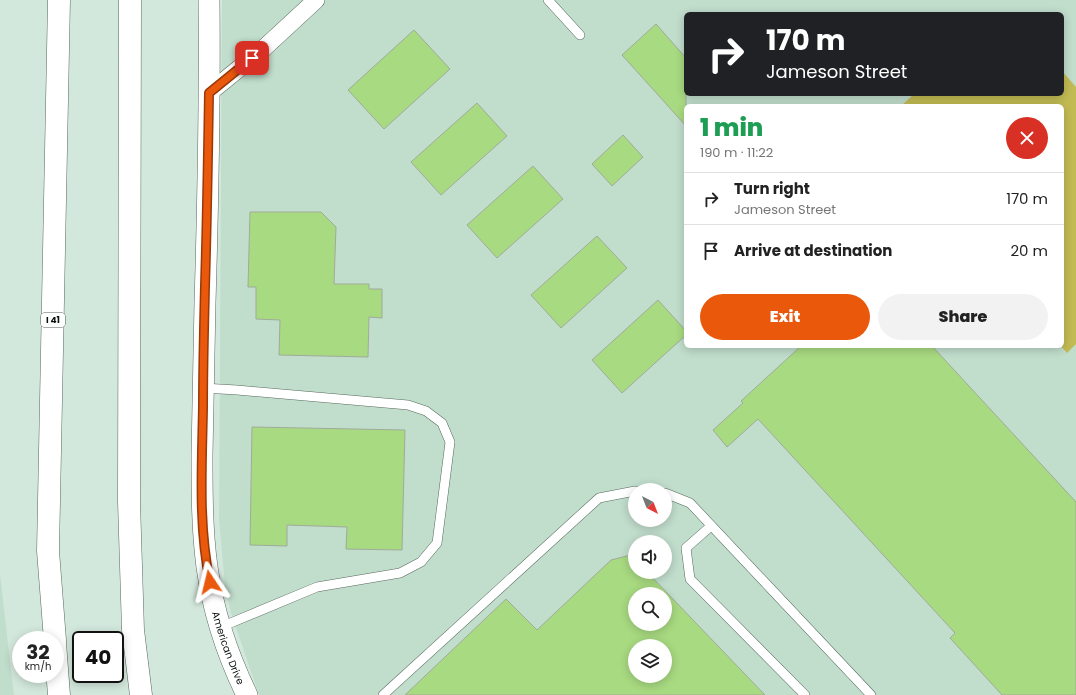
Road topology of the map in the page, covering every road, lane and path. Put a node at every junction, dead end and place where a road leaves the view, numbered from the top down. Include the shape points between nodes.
1 (59, 0) edge
2 (130, 0) edge
3 (209, 0) edge
4 (316, 0) edge
5 (548, 0) edge
6 (580, 35) dead end
7 (209, 93) junction
8 (203, 388) junction
9 (628, 492) edge
10 (672, 496) edge
11 (711, 526) junction
12 (221, 627) junction
13 (54, 631) edge
14 (58, 683) edge
15 (59, 695) edge
16 (141, 695) edge
17 (247, 695) edge
18 (383, 695) edge
19 (804, 695) edge
20 (871, 695) edge

1 - 13 highway, I 41 via 48,551
2 - 16 highway via 129,502 133,630
3 - 7 street, American Drive
4 - 7 street via 263,49
5 - 6 lane
7 - 8 street, American Drive
8 - 12 street, American Drive via 202,498 205,544 207,568
8 - 12 lane via 408,405 426,411 442,423 450,442 437,543 421,562 400,573 317,587
9 - 18 lane via 599,498
10 - 11 lane via 690,503
11 - 19 lane via 686,548 690,579
11 - 20 lane
12 - 17 street, American Drive
14 - 15 highway

